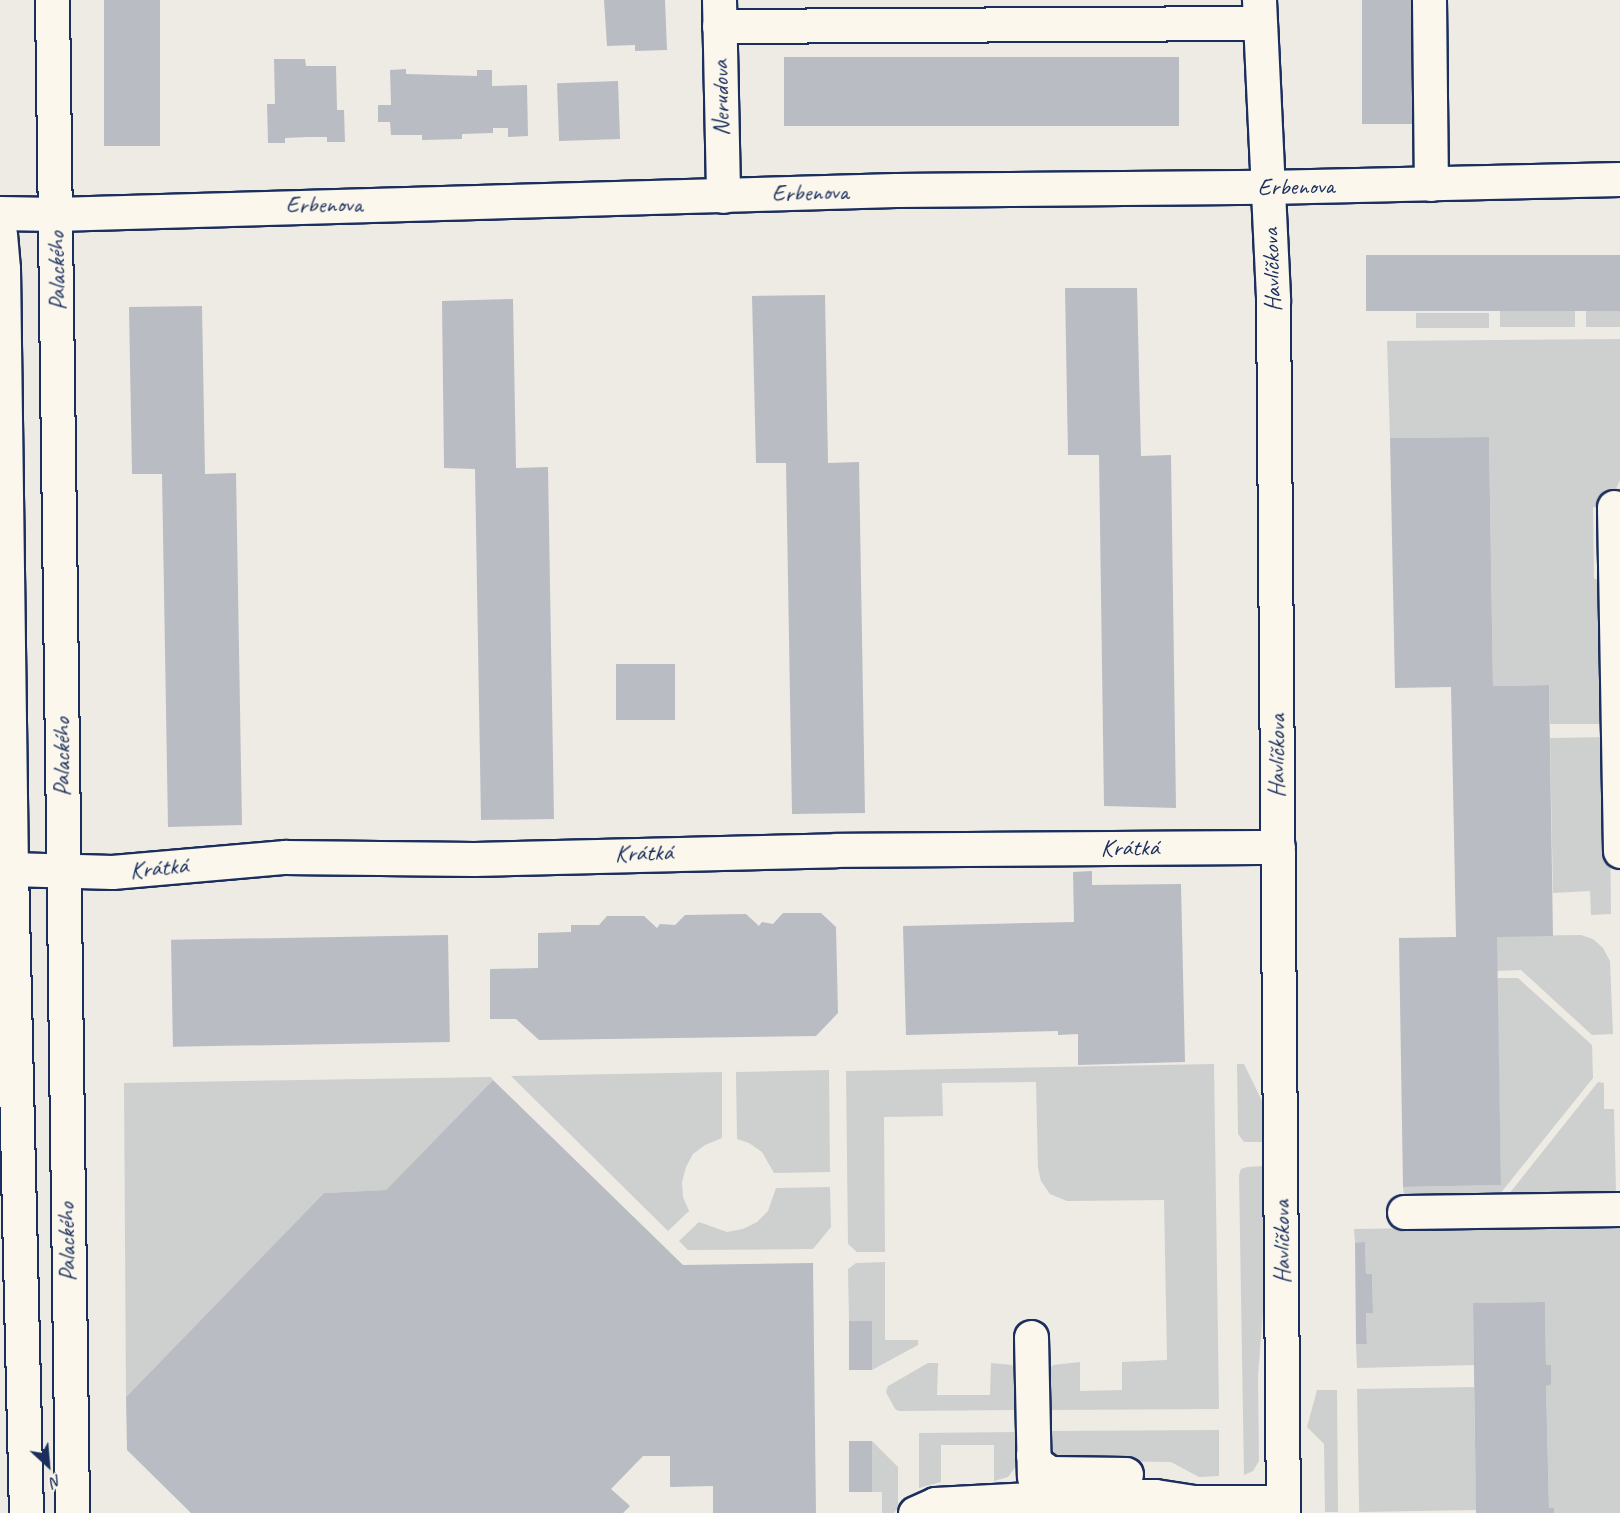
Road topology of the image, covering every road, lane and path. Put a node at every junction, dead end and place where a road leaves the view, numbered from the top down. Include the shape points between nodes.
1 (52, 0) edge
2 (1429, 0) edge
3 (1259, 11) edge
4 (719, 13) edge
5 (1620, 179) edge
6 (1431, 184) junction
7 (1266, 188) junction
8 (723, 196) junction
9 (0, 213) edge
10 (55, 214) junction
11 (0, 234) edge
12 (1614, 507) dead end
13 (1278, 847) junction
14 (1620, 851) edge
15 (11, 869) junction
16 (63, 869) junction
17 (1620, 1209) edge
18 (1404, 1212) dead end
19 (1031, 1337) dead end
20 (1035, 1492) edge
21 (1196, 1508) edge
22 (1283, 1508) edge
23 (26, 1513) edge
24 (72, 1513) edge
25 (915, 1513) edge

1 - 10 street, Palackého
2 - 6 street
3 - 4 street
3 - 7 street, Havlíčkova
4 - 8 street, Nerudova
5 - 6 street, Erbenova
6 - 7 street, Erbenova
7 - 8 street, Erbenova via 896,190
7 - 13 street, Havlíčkova via 1274,299
8 - 10 street, Erbenova
9 - 10 street, Erbenova
10 - 16 street, Palackého
11 - 15 street, Palackého
12 - 14 street
13 - 16 street, Krátká via 836,850 474,859 285,857 112,872
13 - 22 street, Havlíčkova
15 - 16 street, Krátká
15 - 23 street, Palackého
16 - 24 street, Palackého
17 - 18 street
19 - 20 street
20 - 21 street via 1155,1496
20 - 21 street via 1037,1464 1050,1473 1162,1474
20 - 25 street via 935,1504
21 - 22 street

